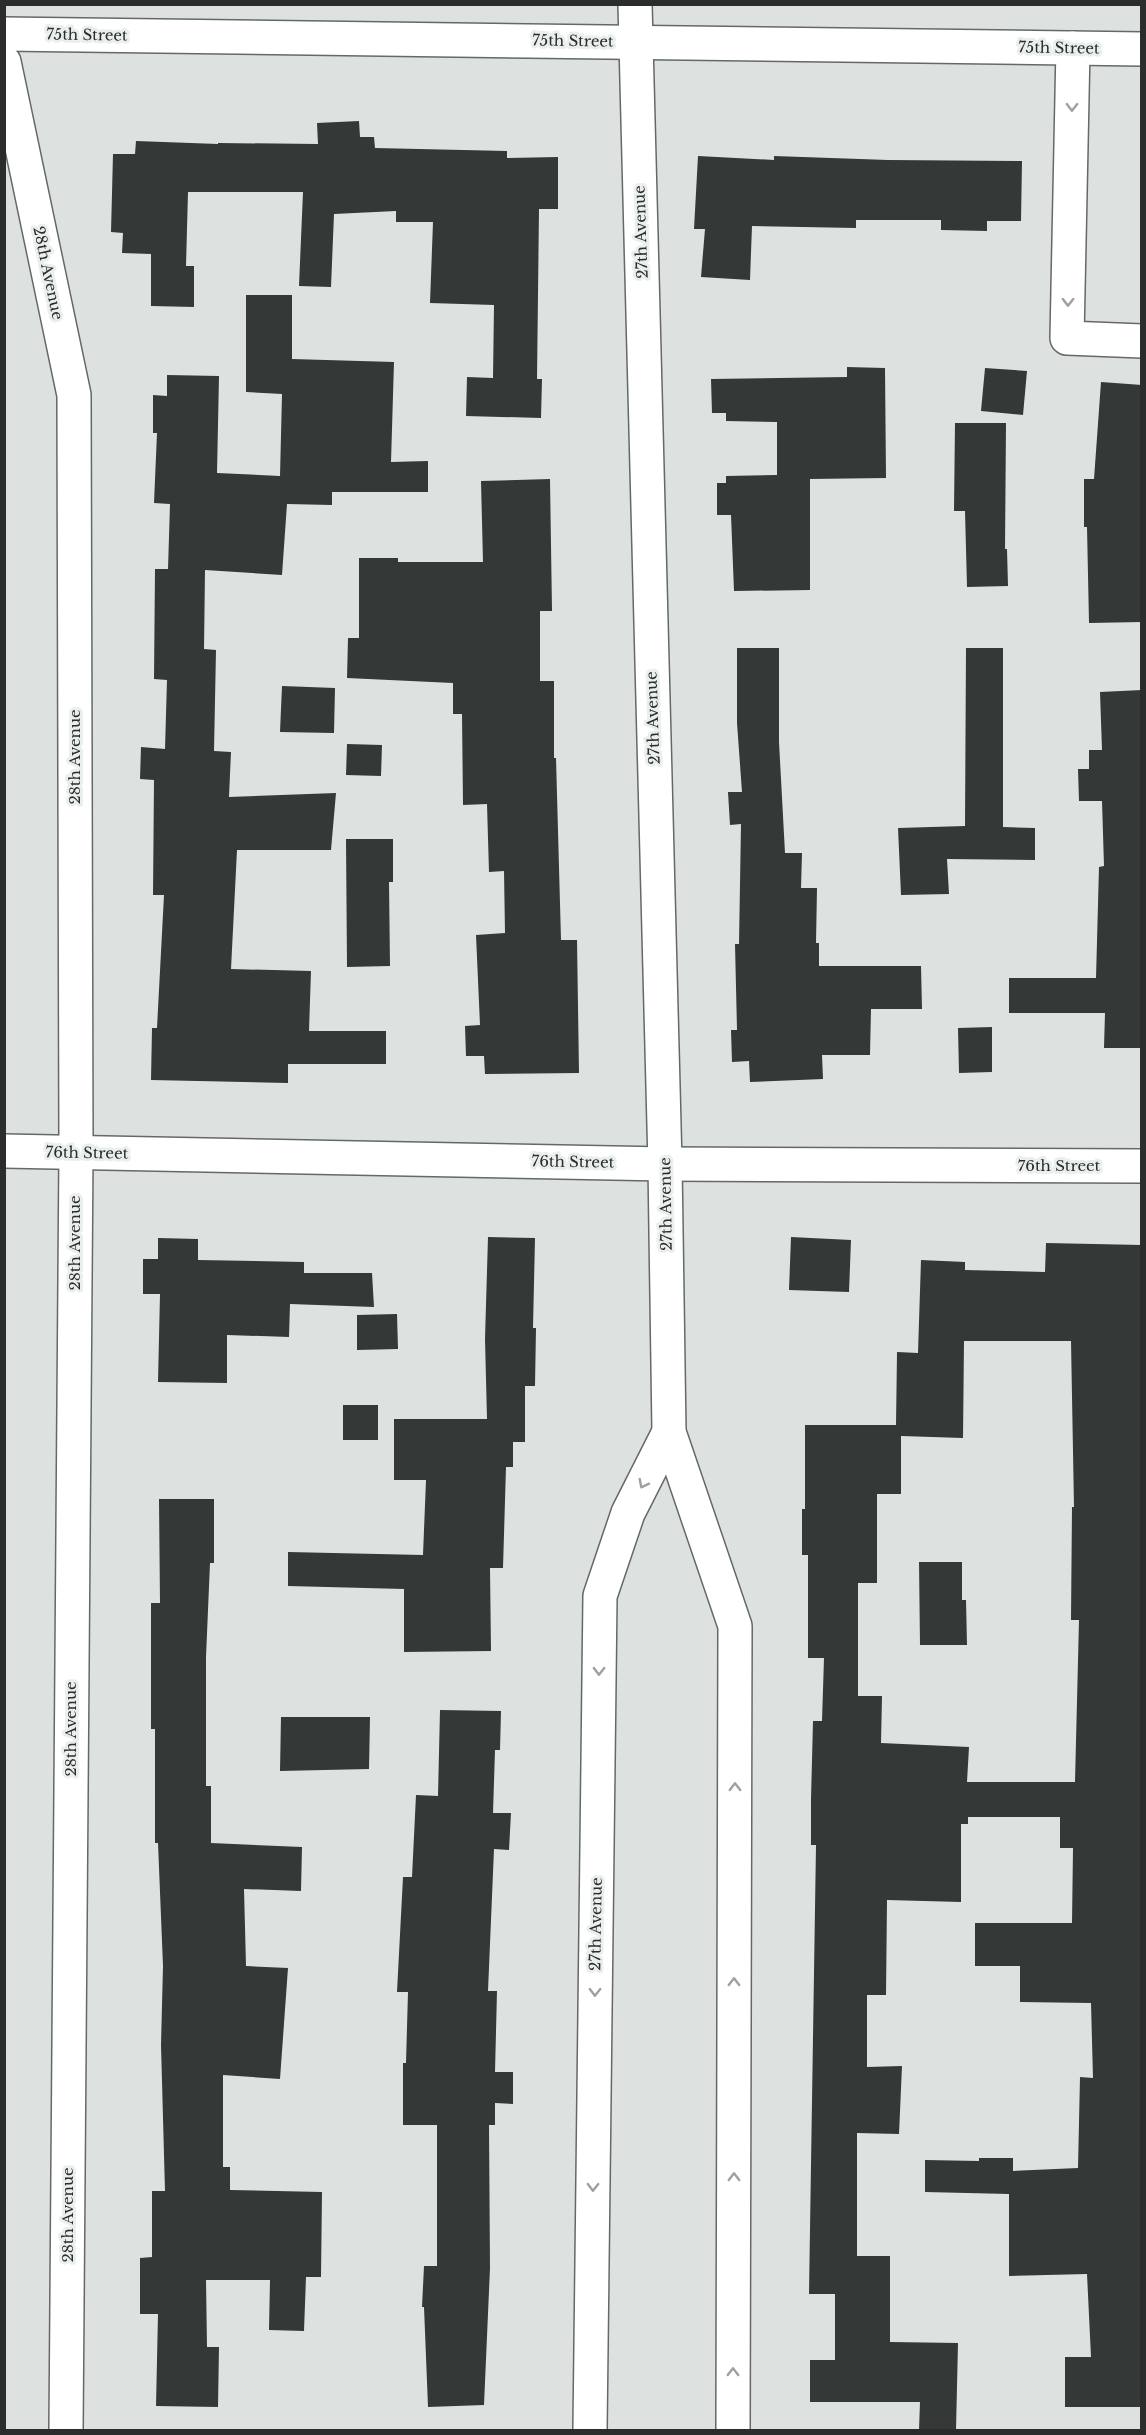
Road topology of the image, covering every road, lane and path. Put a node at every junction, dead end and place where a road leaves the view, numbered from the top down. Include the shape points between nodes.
1 (635, 4) edge
2 (4, 34) edge
3 (636, 41) junction
4 (1073, 48) junction
5 (1142, 49) edge
6 (4, 62) edge
7 (1142, 340) edge
8 (4, 1151) edge
9 (76, 1152) junction
10 (665, 1164) junction
11 (1142, 1166) edge
12 (669, 1432) junction
13 (66, 2430) edge
14 (590, 2430) edge
15 (733, 2430) edge

1 - 3 street, 27th Avenue
2 - 3 street, 75th Street
3 - 4 street, 75th Street
3 - 10 street, 27th Avenue
4 - 5 street, 75th Street
4 -> 7 street via 1067,338
6 - 9 street, 28th Avenue via 74,395
8 - 9 street, 76th Street
9 - 10 street, 76th Street
9 - 13 street, 28th Avenue
10 - 11 street, 76th Street
10 - 12 street, 27th Avenue
12 -> 14 street, 27th Avenue via 628,1513 600,1596
15 -> 12 street, 27th Avenue via 735,1626

